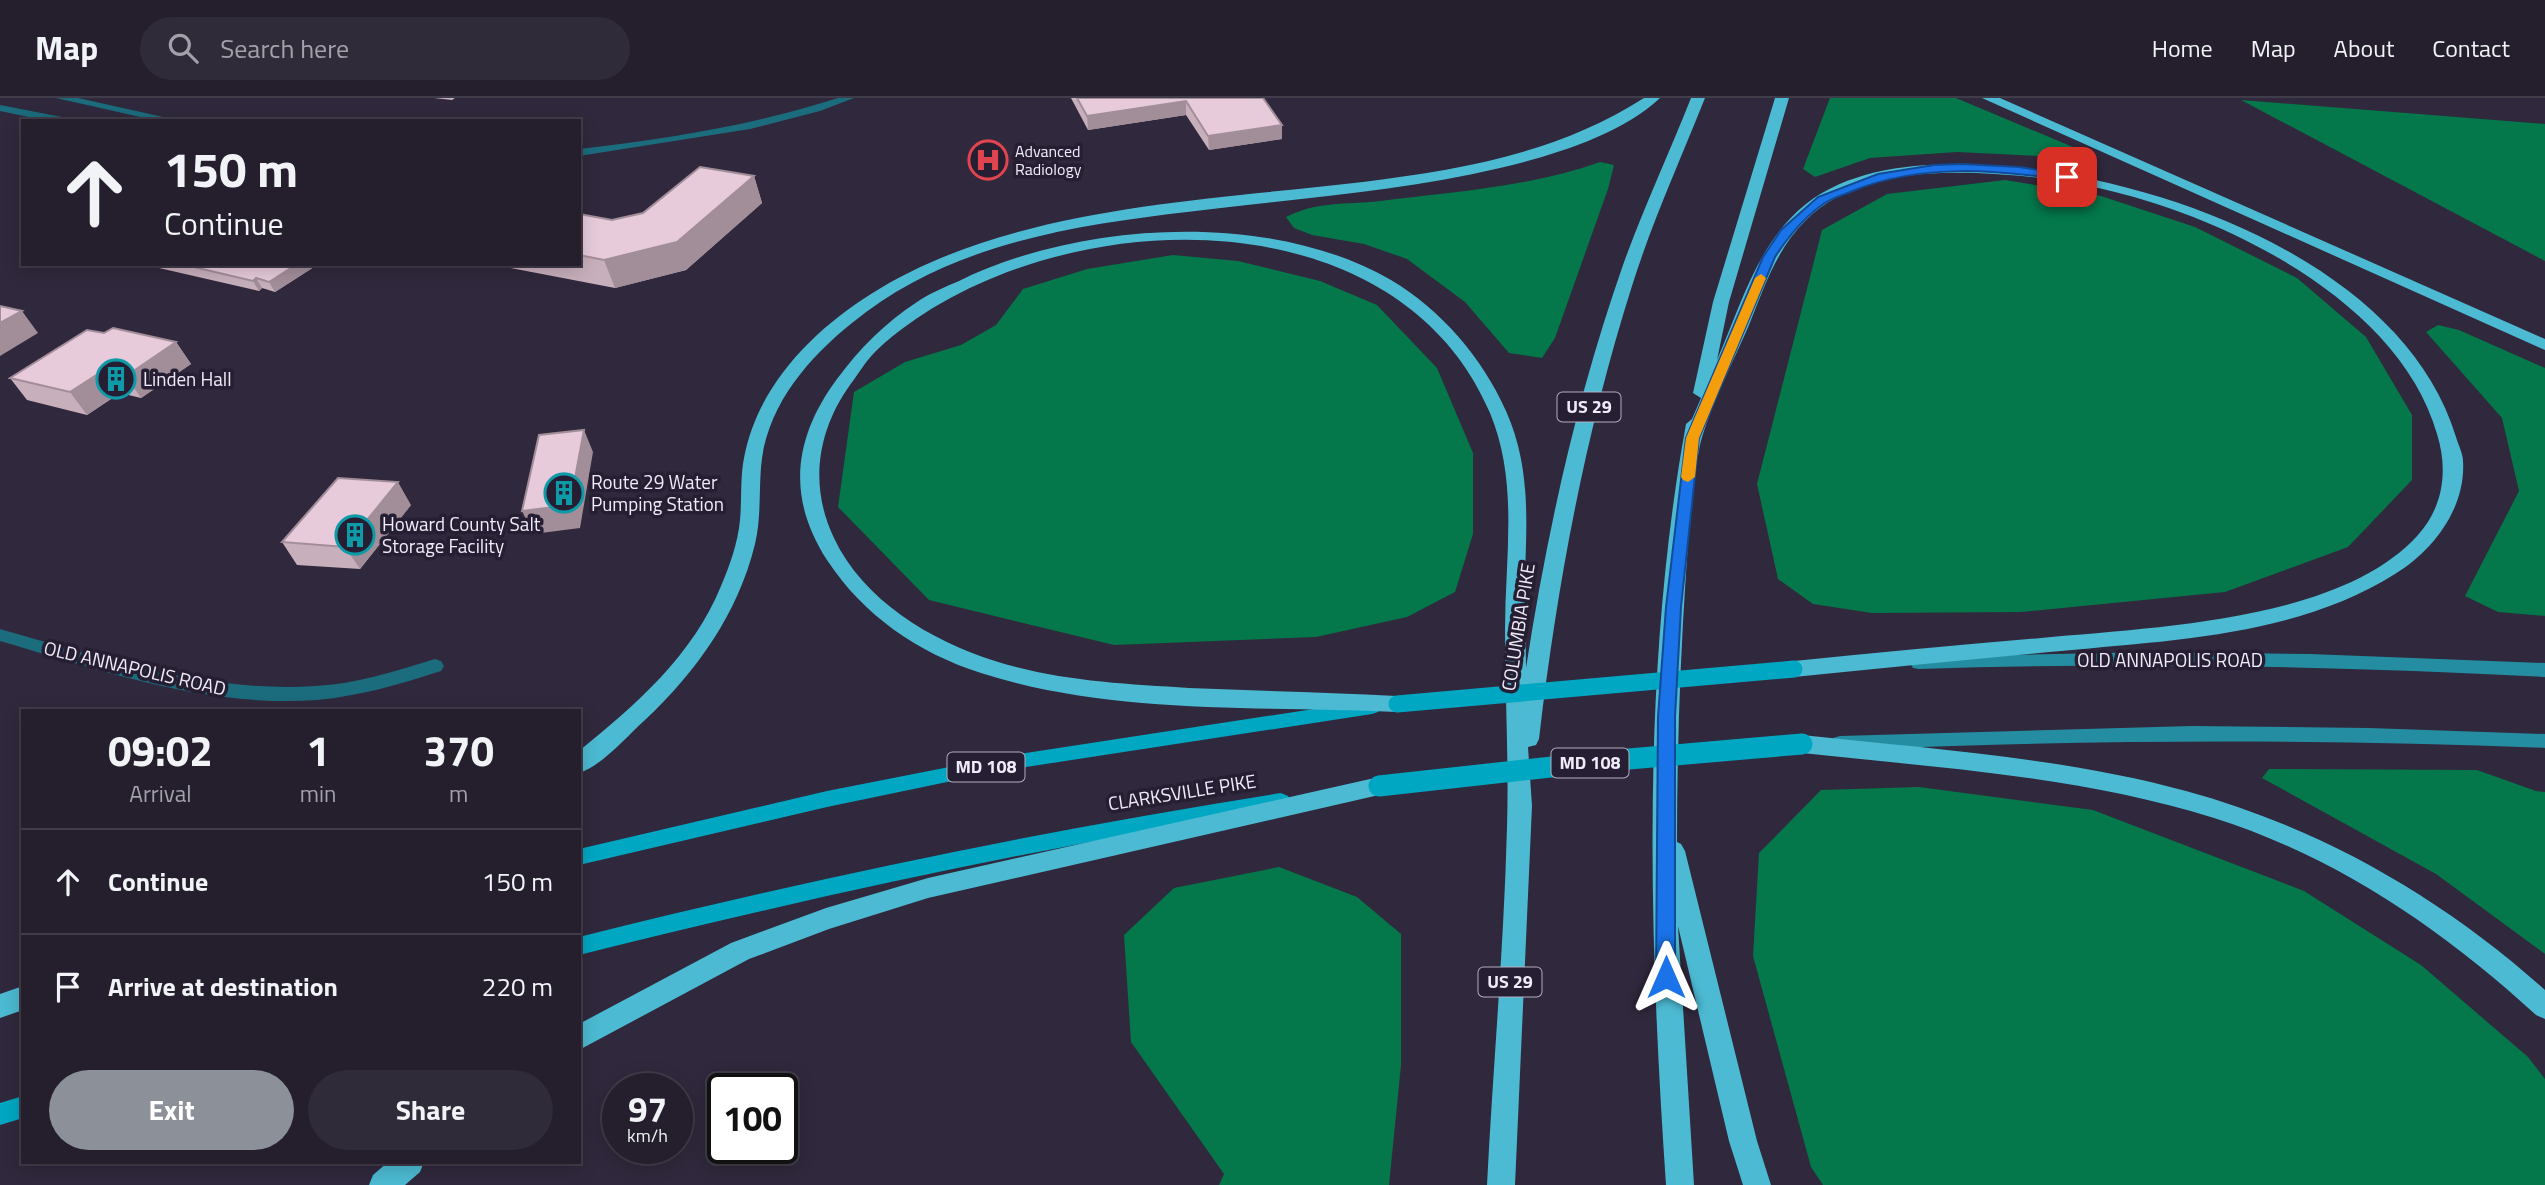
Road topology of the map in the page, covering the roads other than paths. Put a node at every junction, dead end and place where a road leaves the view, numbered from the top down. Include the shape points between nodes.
1 (61, 98) edge
2 (849, 98) edge
3 (1653, 98) edge
4 (1698, 98) edge
5 (1782, 98) edge
6 (1989, 98) edge
7 (0, 108) edge
8 (57, 119) edge
9 (166, 119) edge
10 (581, 153) edge
11 (2545, 345) edge
12 (1693, 438) junction
13 (0, 635) edge
14 (435, 666) dead end
15 (1794, 668) junction
16 (2545, 670) edge
17 (1397, 704) junction
18 (2545, 741) edge
19 (1802, 744) junction
20 (581, 762) edge
21 (1379, 786) junction
22 (1665, 816) junction
23 (1519, 820) junction
24 (581, 857) edge
25 (581, 946) edge
26 (21, 999) edge
27 (0, 1006) edge
28 (2545, 1007) edge
29 (21, 1011) edge
30 (0, 1017) edge
31 (581, 1037) edge
32 (21, 1108) edge
33 (0, 1114) edge
34 (1501, 1144) junction
35 (408, 1164) edge
36 (383, 1185) edge
37 (1495, 1185) edge
38 (1501, 1185) edge
39 (1680, 1185) edge
40 (1756, 1185) edge

1 - 9 street
2 - 10 street via 695,136
3 - 20 highway via 1575,141 1493,166 1395,183 1077,222 996,242 898,284 814,347 778,392 753,453 749,525 722,606 699,646 668,685
4 - 23 highway, COLUMBIA PIKE / US 29 via 1624,284 1587,411 1550,591
5 - 12 highway via 1720,302
6 - 11 highway
7 - 8 street
12 - 15 highway via 1769,257 1785,233 1822,200 1857,184 1902,172 1944,168 2019,170 2083,180 2170,204 2267,248 2335,290 2382,330 2418,371 2448,429 2454,456 2445,511 2400,563 2322,603 2208,629
12 - 22 highway via 1674,607
13 - 14 street, OLD ANNAPOLIS ROAD via 166,678 242,692 347,689
15 - 16 main road, OLD ANNAPOLIS ROAD / MD 108 via 2186,659
15 - 17 main road, MD 108, bridge
17 - 23 highway via 1139,694 1063,684 1008,673 925,640 887,616 839,566 813,512 808,481 815,429 838,384 894,325 947,291 1026,259 1097,243 1173,236 1246,239 1311,252 1395,290 1442,329 1481,379 1508,438 1516,471
17 - 24 main road, MD 108 via 1000,764
18 - 19 main road, MD 108 via 2244,732 2021,734
19 - 21 main road, CLARKSVILLE PIKE / MD 108, bridge
19 - 28 highway via 2115,784 2187,800 2244,820 2316,849 2448,925
21 - 25 main road, CLARKSVILLE PIKE / MD 108 via 1000,849 840,882
21 - 31 highway via 928,888 826,919 740,951
22 - 39 highway via 1666,977
22 - 40 highway
23 - 34 highway, COLUMBIA PIKE / US 29
26 - 27 highway
29 - 30 main road
32 - 33 main road
34 - 37 highway
34 - 38 highway, COLUMBIA PIKE / US 29
35 - 36 highway

